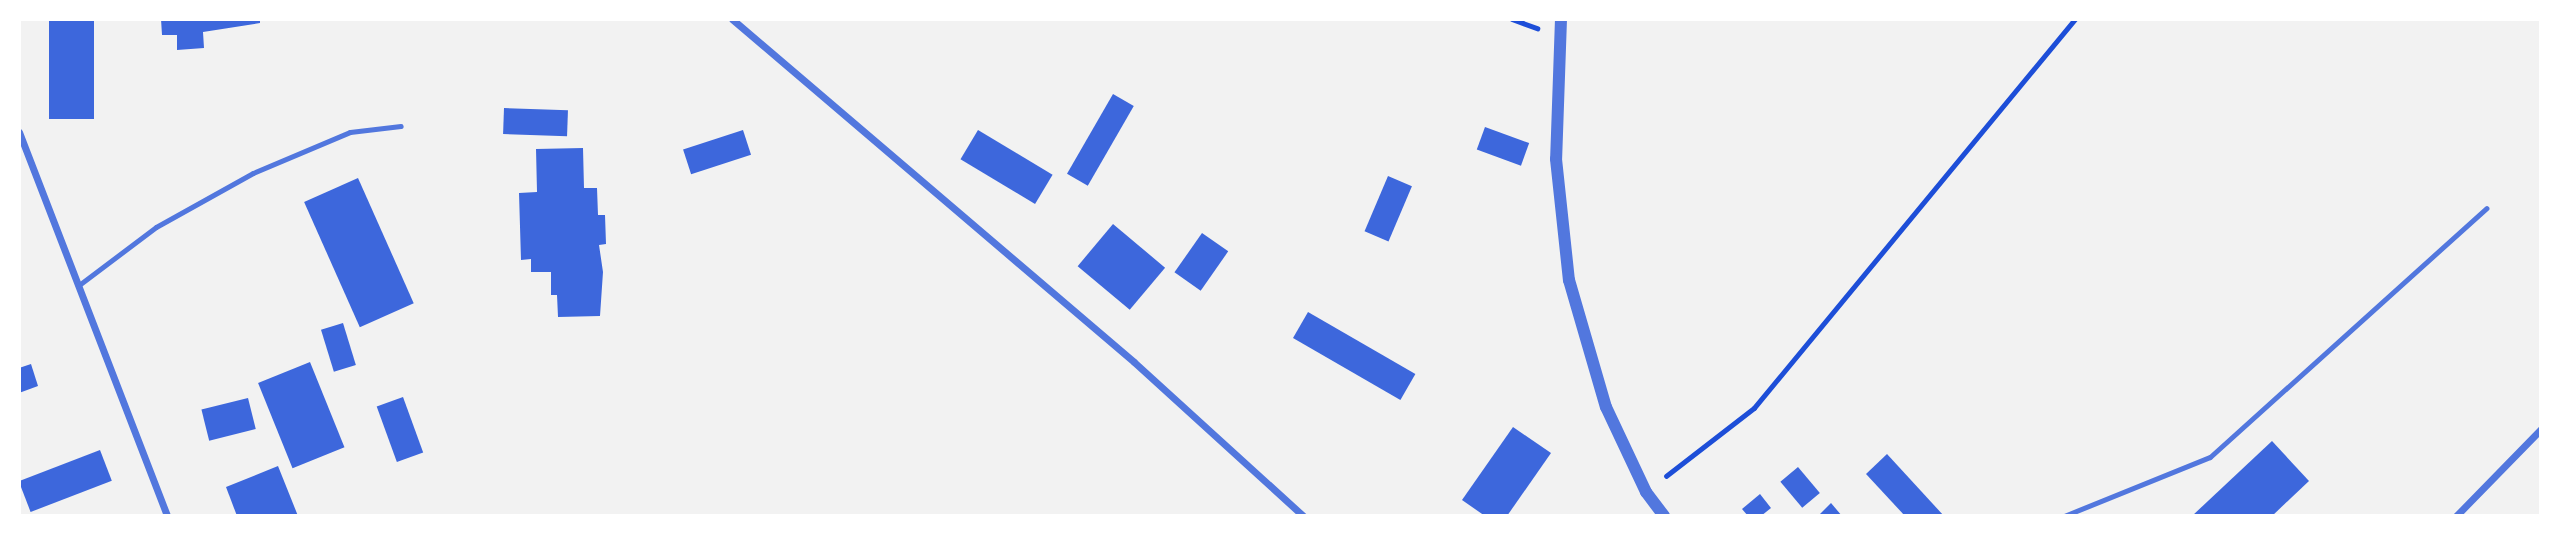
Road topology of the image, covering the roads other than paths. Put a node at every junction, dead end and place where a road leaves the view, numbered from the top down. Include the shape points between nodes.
1 (732, 19) edge
2 (1561, 19) edge
3 (401, 126) dead end
4 (19, 132) edge
5 (2487, 208) dead end
6 (79, 285) junction
7 (2541, 429) edge
8 (167, 516) edge
9 (1303, 516) edge
10 (1664, 516) edge
11 (2064, 516) edge
12 (2456, 516) edge

1 - 9 street via 1134,362
2 - 10 street via 1556,159 1569,280 1606,407 1646,492
3 - 6 lane via 350,132 253,173 156,227
4 - 6 street
5 - 11 lane via 2210,457
6 - 8 street
7 - 12 street

